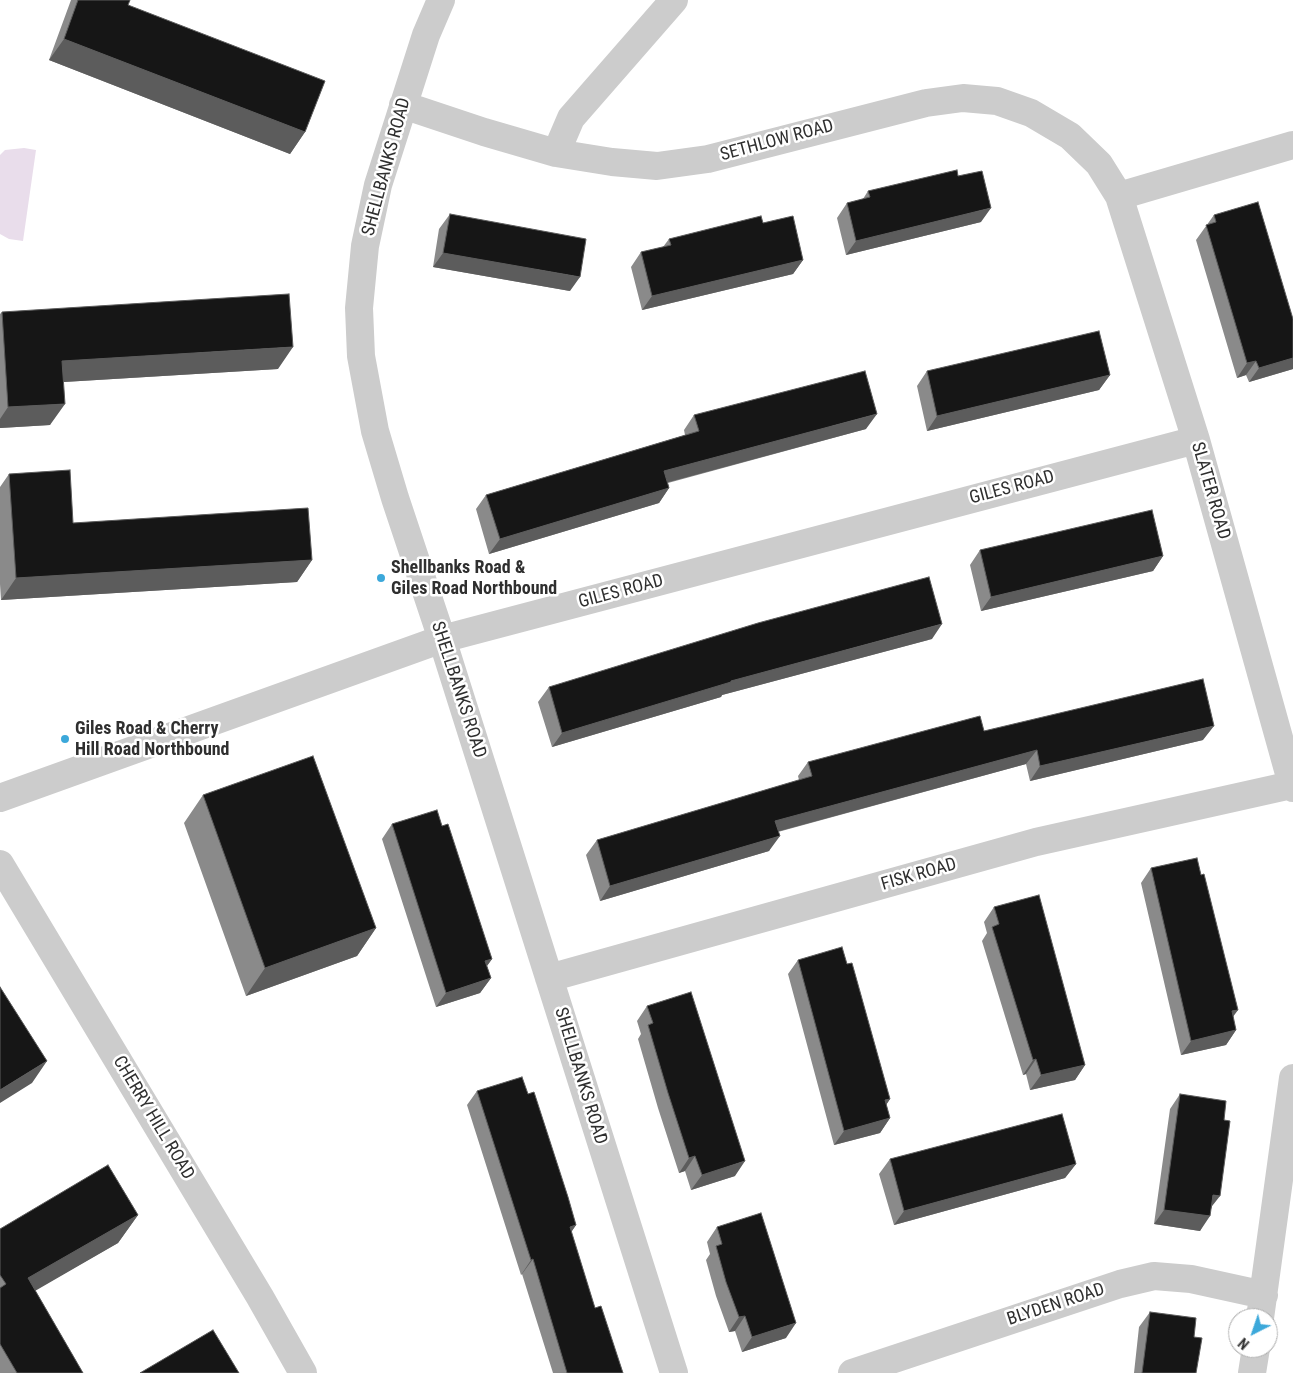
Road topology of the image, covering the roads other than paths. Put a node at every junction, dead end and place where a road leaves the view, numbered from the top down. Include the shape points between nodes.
1 (442, 0) edge
2 (674, 0) edge
3 (403, 104) junction
4 (1292, 147) edge
5 (556, 153) junction
6 (1119, 196) junction
7 (1196, 440) junction
8 (442, 639) junction
9 (1293, 787) edge
10 (0, 798) edge
11 (0, 864) edge
12 (549, 978) junction
13 (1293, 1078) edge
14 (1262, 1307) edge
15 (1254, 1358) edge
16 (303, 1373) edge
17 (674, 1373) edge
18 (852, 1373) edge
19 (1252, 1373) edge

1 - 3 street, SHELLBANKS ROAD via 426,34
2 - 5 street via 571,118
3 - 5 street, SETHLOW ROAD
3 - 8 street, SHELLBANKS ROAD via 378,185 365,246 359,308 361,356 375,431
4 - 6 street
5 - 6 street, SETHLOW ROAD via 657,166 700,160 926,103 963,98 997,101 1022,110 1070,136 1099,164
6 - 7 street, SLATER ROAD
7 - 8 street, GILES ROAD
7 - 9 street, SLATER ROAD
8 - 10 street, GILES ROAD
8 - 12 street, SHELLBANKS ROAD
9 - 12 street, FISK ROAD via 1036,842
11 - 16 street, CHERRY HILL ROAD
12 - 17 street, SHELLBANKS ROAD
13 - 14 street
14 - 18 street, BLYDEN ROAD via 1191,1280 1154,1276 1120,1284
15 - 19 street

